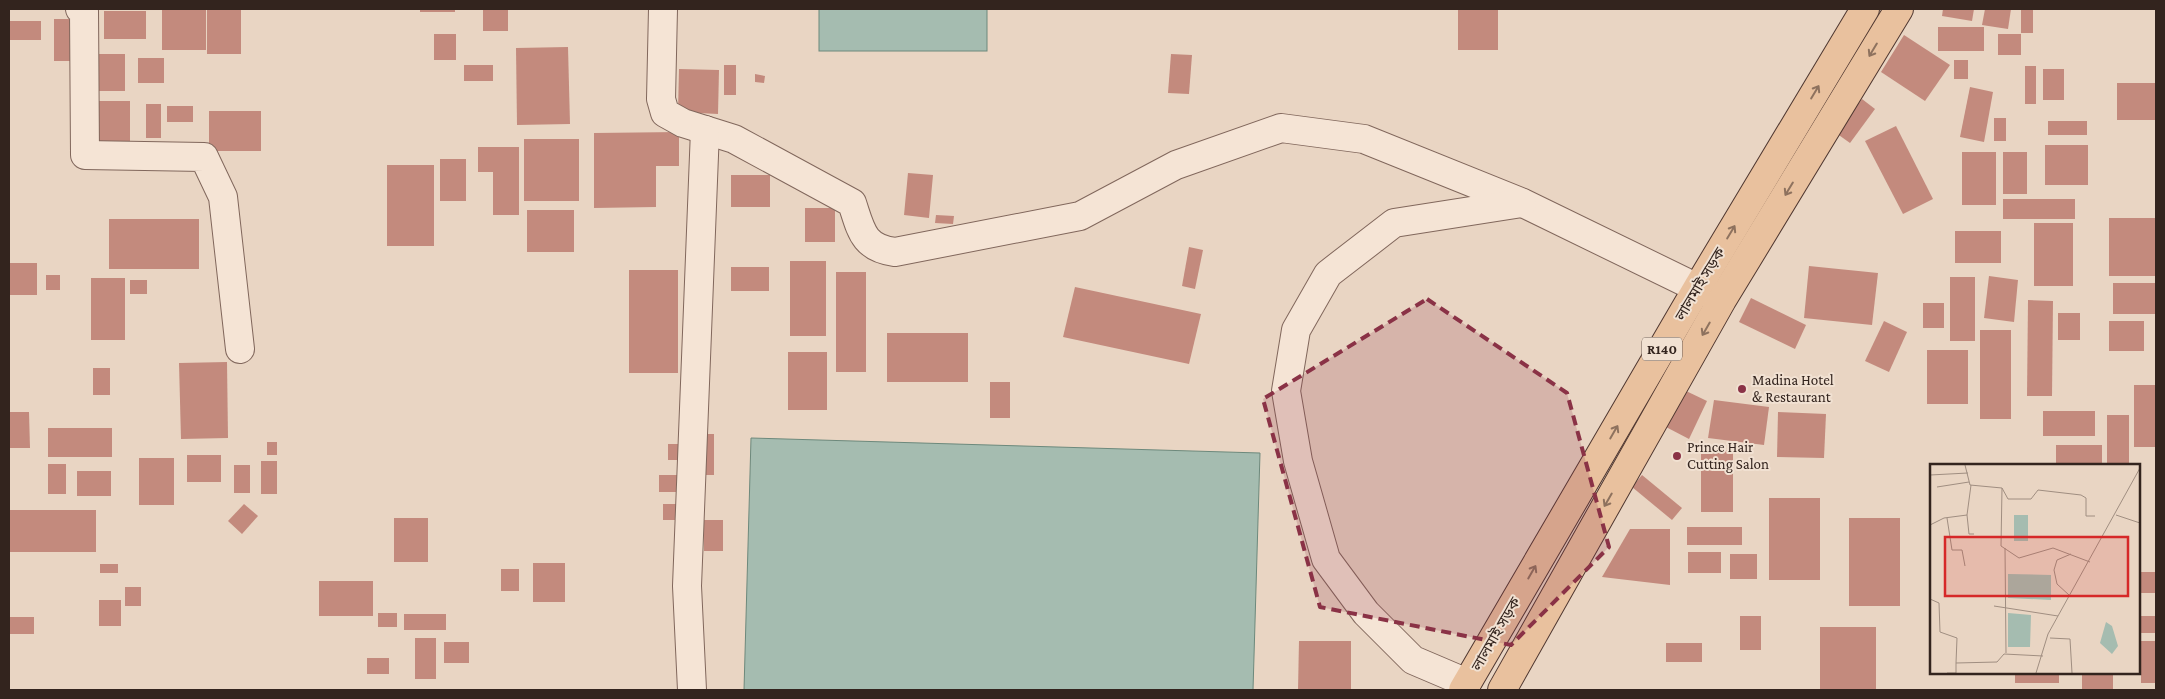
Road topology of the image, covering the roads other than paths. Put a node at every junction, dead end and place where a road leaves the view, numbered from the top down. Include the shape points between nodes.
1 (80, 9) edge
2 (663, 9) edge
3 (1864, 9) edge
4 (1891, 11) edge
5 (705, 130) junction
6 (1523, 203) junction
7 (1698, 287) junction
8 (1722, 300) junction
9 (240, 349) dead end
10 (1465, 686) edge
11 (692, 690) edge
12 (1502, 690) edge

1 - 9 street via 84,11 85,155 204,157 223,197
2 - 5 street via 661,99 665,113 684,124
7 -> 3 main road, লালমাই সড়ক / R140
4 -> 8 main road, লালমাই সড়ক / R140
5 - 6 street via 734,139 852,203 863,237 880,250 895,252 1080,216 1176,165 1281,128 1364,139
5 - 11 street via 687,586
6 - 7 street
6 - 10 street via 1394,223 1328,274 1296,330 1286,391 1298,461 1326,559 1366,613 1413,660
7 - 8 street
10 -> 7 main road, লালমাই সড়ক / R140
8 -> 12 main road, লালমাই সড়ক / R140

